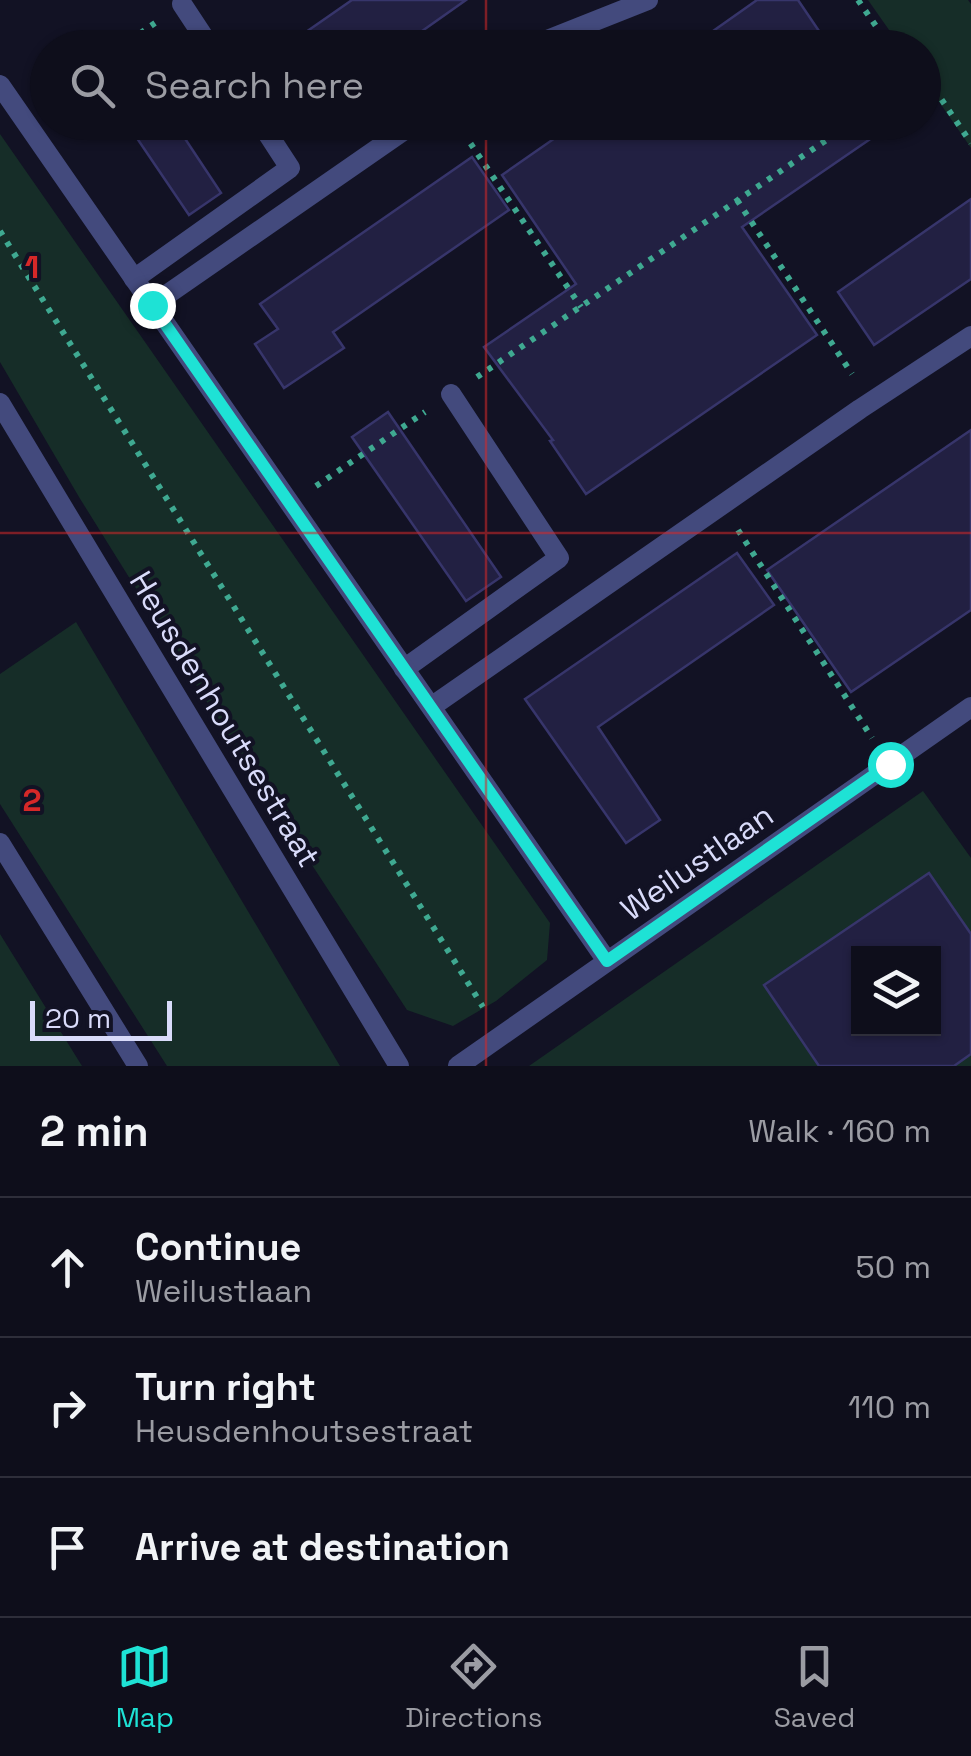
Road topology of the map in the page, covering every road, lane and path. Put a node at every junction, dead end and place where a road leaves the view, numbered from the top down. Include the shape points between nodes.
1 (648, 0) edge
2 (858, 0) edge
3 (182, 4) dead end
4 (199, 30) edge
5 (572, 30) edge
6 (879, 30) edge
7 (0, 84) edge
8 (941, 99) edge
9 (30, 128) edge
10 (38, 140) edge
11 (272, 140) edge
12 (390, 140) edge
13 (468, 140) edge
14 (826, 140) edge
15 (971, 144) edge
16 (737, 200) junction
17 (0, 232) edge
18 (134, 280) junction
19 (152, 305) junction
20 (581, 306) junction
21 (971, 336) edge
22 (450, 394) junction
23 (871, 402) junction
24 (0, 403) edge
25 (290, 504) junction
26 (721, 505) junction
27 (404, 668) junction
28 (431, 707) junction
29 (971, 707) edge
30 (890, 764) junction
31 (0, 843) edge
32 (607, 961) junction
33 (501, 1036) junction
34 (138, 1066) edge
35 (400, 1066) edge
36 (458, 1066) edge

1 - 5 street
2 - 6 path
3 - 4 street
7 - 9 street
8 - 15 path
10 - 18 street
11 - 18 street via 290,168
12 - 19 street
13 - 20 path
14 - 16 path
16 - 20 path
16 - 23 path
17 - 33 path
18 - 19 street
19 - 25 street
20 - 22 path
21 - 23 street
22 - 25 path
22 - 27 street via 559,558
23 - 26 street
24 - 35 street, Heusdenhoutsestraat
25 - 27 street
26 - 28 street
26 - 30 path
27 - 28 street
28 - 32 street
29 - 30 street, Weilustlaan
30 - 32 street, Weilustlaan
31 - 34 street
32 - 33 street, Weilustlaan
33 - 36 street, Weilustlaan

